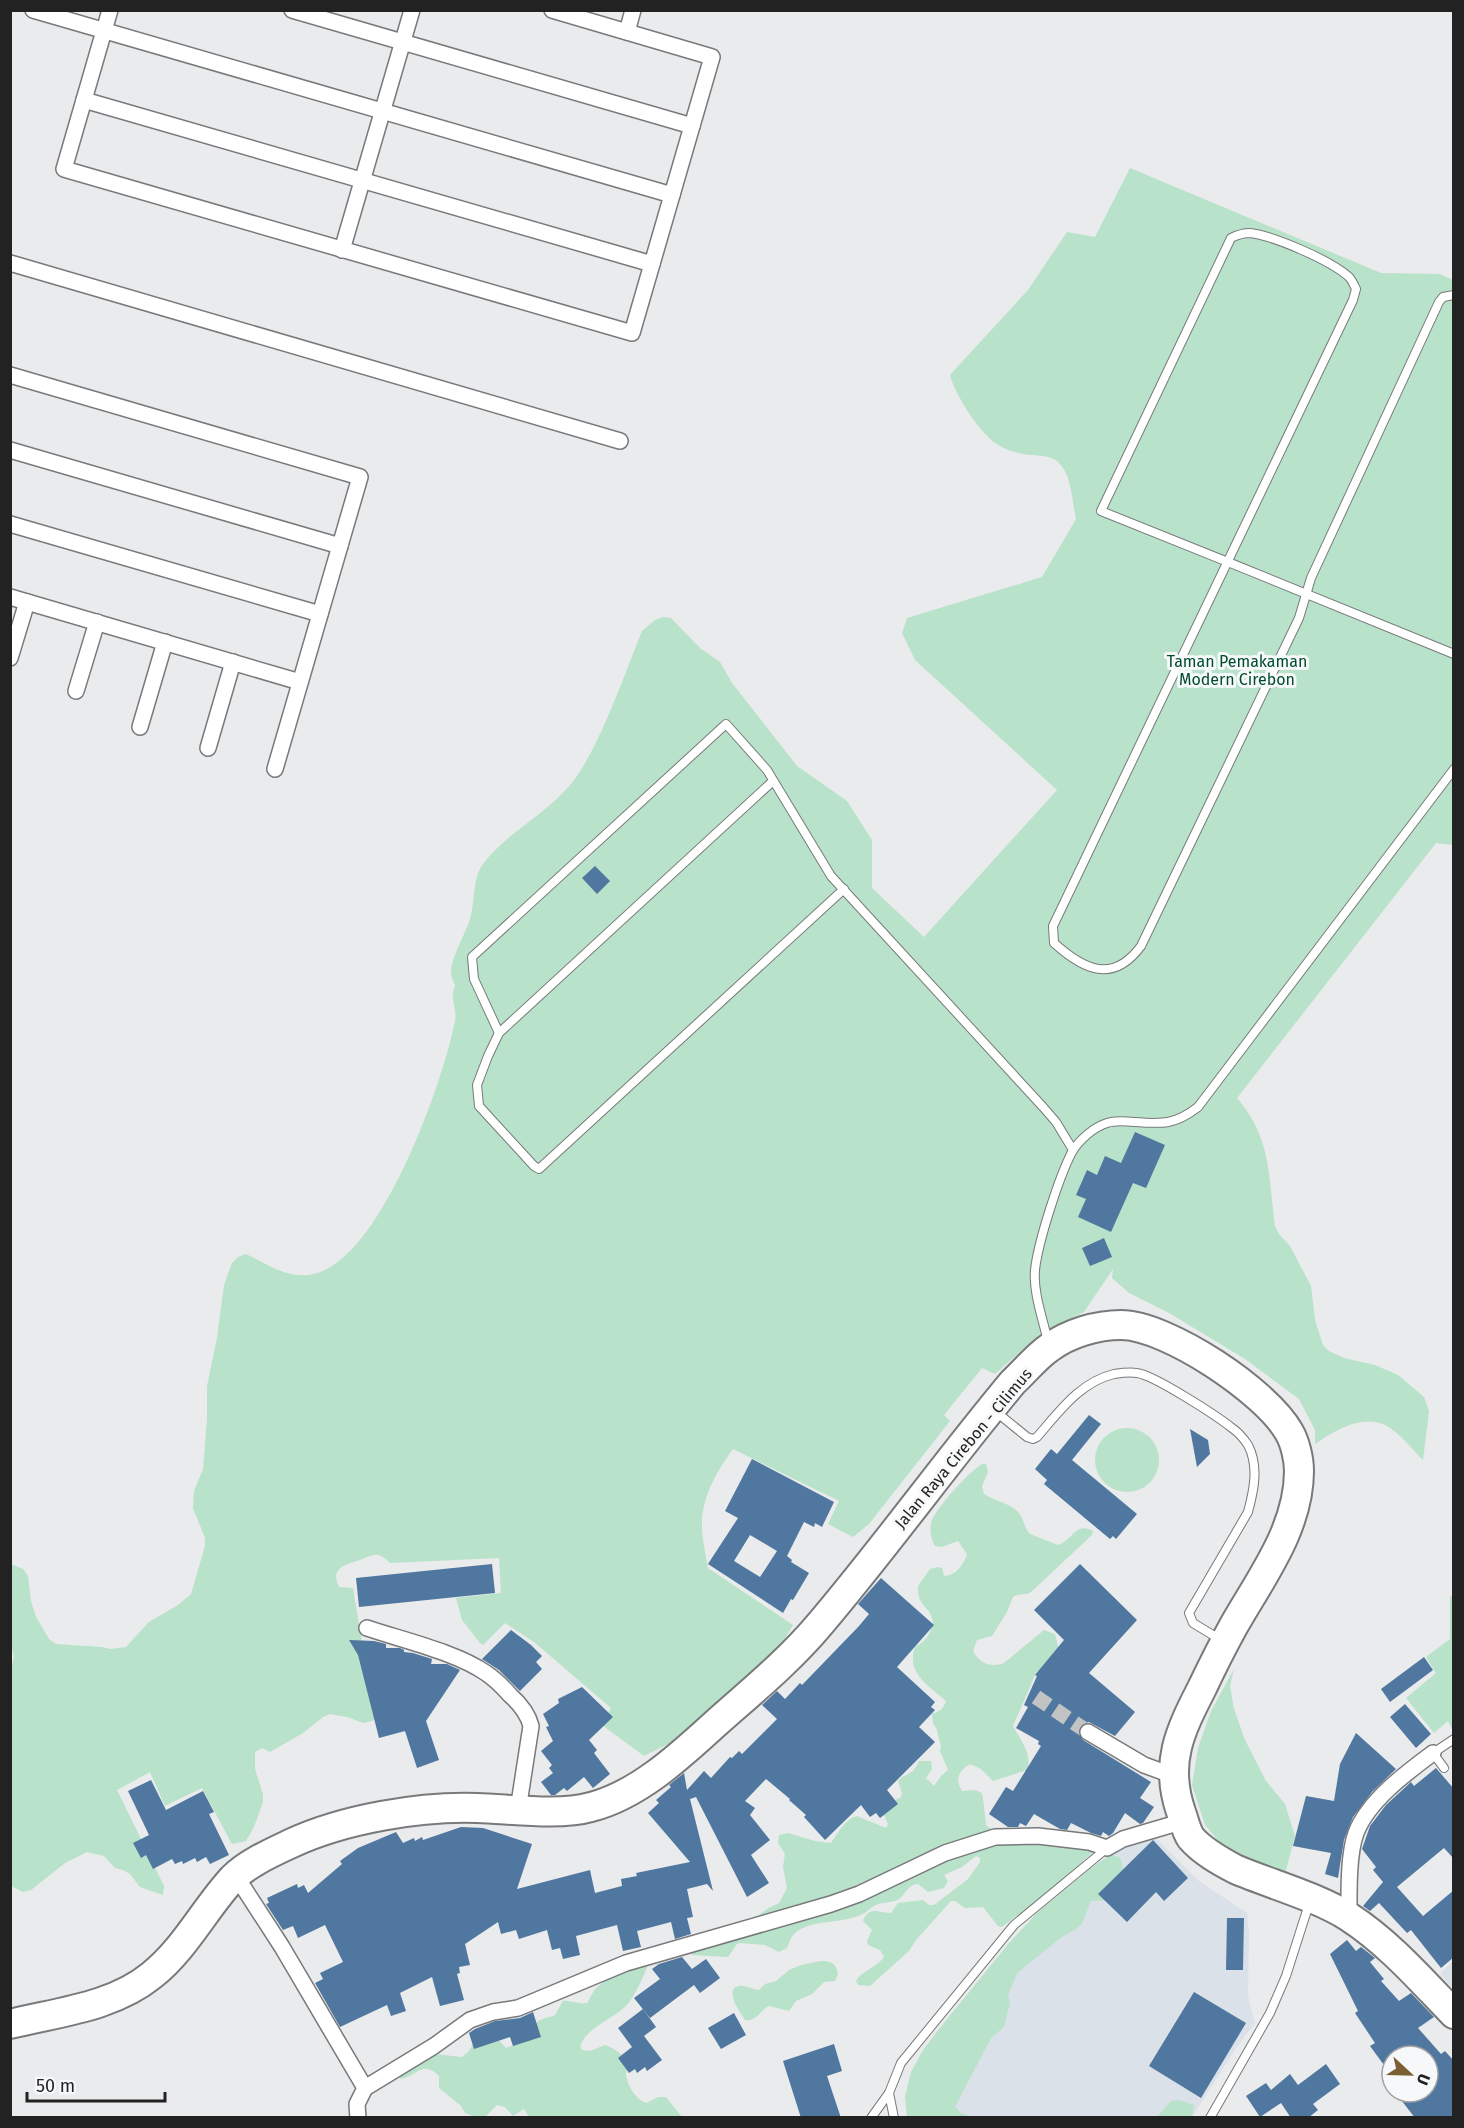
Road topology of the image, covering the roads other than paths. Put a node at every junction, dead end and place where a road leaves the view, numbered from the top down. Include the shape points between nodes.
1 (33, 10) edge
2 (110, 10) edge
3 (292, 10) edge
4 (412, 10) edge
5 (633, 10) edge
6 (557, 11) edge
7 (104, 31) junction
8 (627, 32) junction
9 (402, 42) junction
10 (84, 100) junction
11 (382, 111) junction
12 (692, 126) junction
13 (362, 180) junction
14 (672, 195) junction
15 (342, 250) junction
16 (10, 263) edge
17 (652, 264) junction
18 (1454, 295) edge
19 (10, 375) edge
20 (620, 441) dead end
21 (10, 450) edge
22 (10, 524) edge
23 (340, 546) junction
24 (1229, 562) junction
25 (1307, 594) junction
26 (10, 597) edge
27 (27, 602) junction
28 (320, 615) junction
29 (96, 622) junction
30 (165, 642) junction
31 (1454, 654) edge
32 (10, 658) edge
33 (233, 662) junction
34 (300, 682) junction
35 (76, 691) dead end
36 (140, 726) dead end
37 (208, 748) dead end
38 (274, 769) dead end
39 (1454, 769) edge
40 (773, 780) junction
41 (844, 889) junction
42 (500, 1033) junction
43 (1073, 1150) junction
44 (1050, 1347) junction
45 (991, 1408) junction
46 (367, 1628) dead end
47 (1224, 1643) junction
48 (1088, 1732) tunnel mouth
49 (1454, 1739) edge
50 (1433, 1753) junction
51 (1444, 1768) dead end
52 (1174, 1776) junction
53 (518, 1810) junction
54 (1184, 1821) junction
55 (1107, 1848) junction
56 (236, 1876) junction
57 (1311, 1899) junction
58 (1349, 1917) junction
59 (1448, 2005) edge
60 (10, 2024) edge
61 (365, 2088) junction
62 (889, 2093) junction
63 (358, 2118) edge
64 (871, 2118) edge
65 (894, 2118) edge
66 (1210, 2118) edge

1 - 7 street
2 - 7 street
3 - 9 street
4 - 9 street
5 - 8 street
6 - 8 street
7 - 10 street
7 - 11 street
8 - 12 street via 712,57
9 - 11 street
9 - 12 street
10 - 13 street
10 - 15 street via 64,169
11 - 13 street
11 - 14 street
12 - 14 street
13 - 15 street
13 - 17 street
14 - 17 street
15 - 17 street via 632,333
16 - 20 street
18 - 25 lane via 1439,302
19 - 23 street via 360,477
21 - 23 street
22 - 28 street
23 - 28 street
24 - 24 lane via 1101,510 1224,251 1232,238 1249,233 1289,244 1340,271 1356,289
24 - 25 lane
24 - 25 lane via 1053,926 1054,943 1083,965 1104,970 1120,966 1131,960 1141,946 1299,618
25 - 31 lane
26 - 27 street
27 - 29 street
27 - 32 street
28 - 34 street
29 - 30 street
29 - 35 street
30 - 33 street
30 - 36 street
33 - 34 street
33 - 37 street
34 - 38 street
39 - 43 lane via 1198,1107 1172,1123 1107,1123 1091,1131
40 - 41 lane via 831,876
40 - 42 lane
40 - 42 lane via 729,726 722,726 472,957 474,979
41 - 42 lane via 539,1169 479,1106 477,1085
41 - 43 lane via 1043,1107
43 - 44 lane via 1051,1209 1035,1270
44 - 45 highway, Jalan Raya Cirebon - Cilimus
44 - 47 highway, Jalan Raya Cirebon - Cilimus via 1086,1330 1122,1325 1146,1329 1188,1348 1252,1390 1290,1433 1299,1468 1292,1515
45 - 47 lane via 1033,1439 1081,1390 1109,1376 1138,1373 1233,1428 1247,1443 1253,1458 1252,1496 1248,1512 1189,1613 1193,1623
45 - 53 highway, Jalan Raya Cirebon - Cilimus via 819,1625 783,1664 698,1739 662,1769 608,1801 587,1809
46 - 53 street via 465,1662 485,1672 517,1701 531,1726
47 - 52 highway, Jalan Raya Cirebon - Cilimus via 1178,1738
48 - 52 street via 1144,1765
49 - 50 lane
50 - 51 lane
50 - 58 street via 1398,1781 1362,1821 1352,1853
52 - 54 highway, Jalan Raya Cirebon - Cilimus
53 - 56 highway, Jalan Raya Cirebon - Cilimus via 445,1808 356,1822 296,1841
54 - 55 street via 1123,1839
54 - 57 highway, Jalan Raya Cirebon - Cilimus via 1190,1837 1222,1862
55 - 61 street via 1038,1836 995,1837 974,1843 831,1904 626,1963 518,2008 470,2020
55 - 62 lane via 999,1941 901,2063
56 - 60 highway, Jalan Raya Cirebon - Cilimus via 153,1975 108,2001
56 - 61 street
57 - 58 highway, Jalan Raya Cirebon - Cilimus
57 - 66 lane via 1270,2013
58 - 59 highway, Jalan Raya Cirebon - Cilimus via 1389,1948
61 - 63 street via 357,2104
62 - 64 lane
62 - 65 lane

